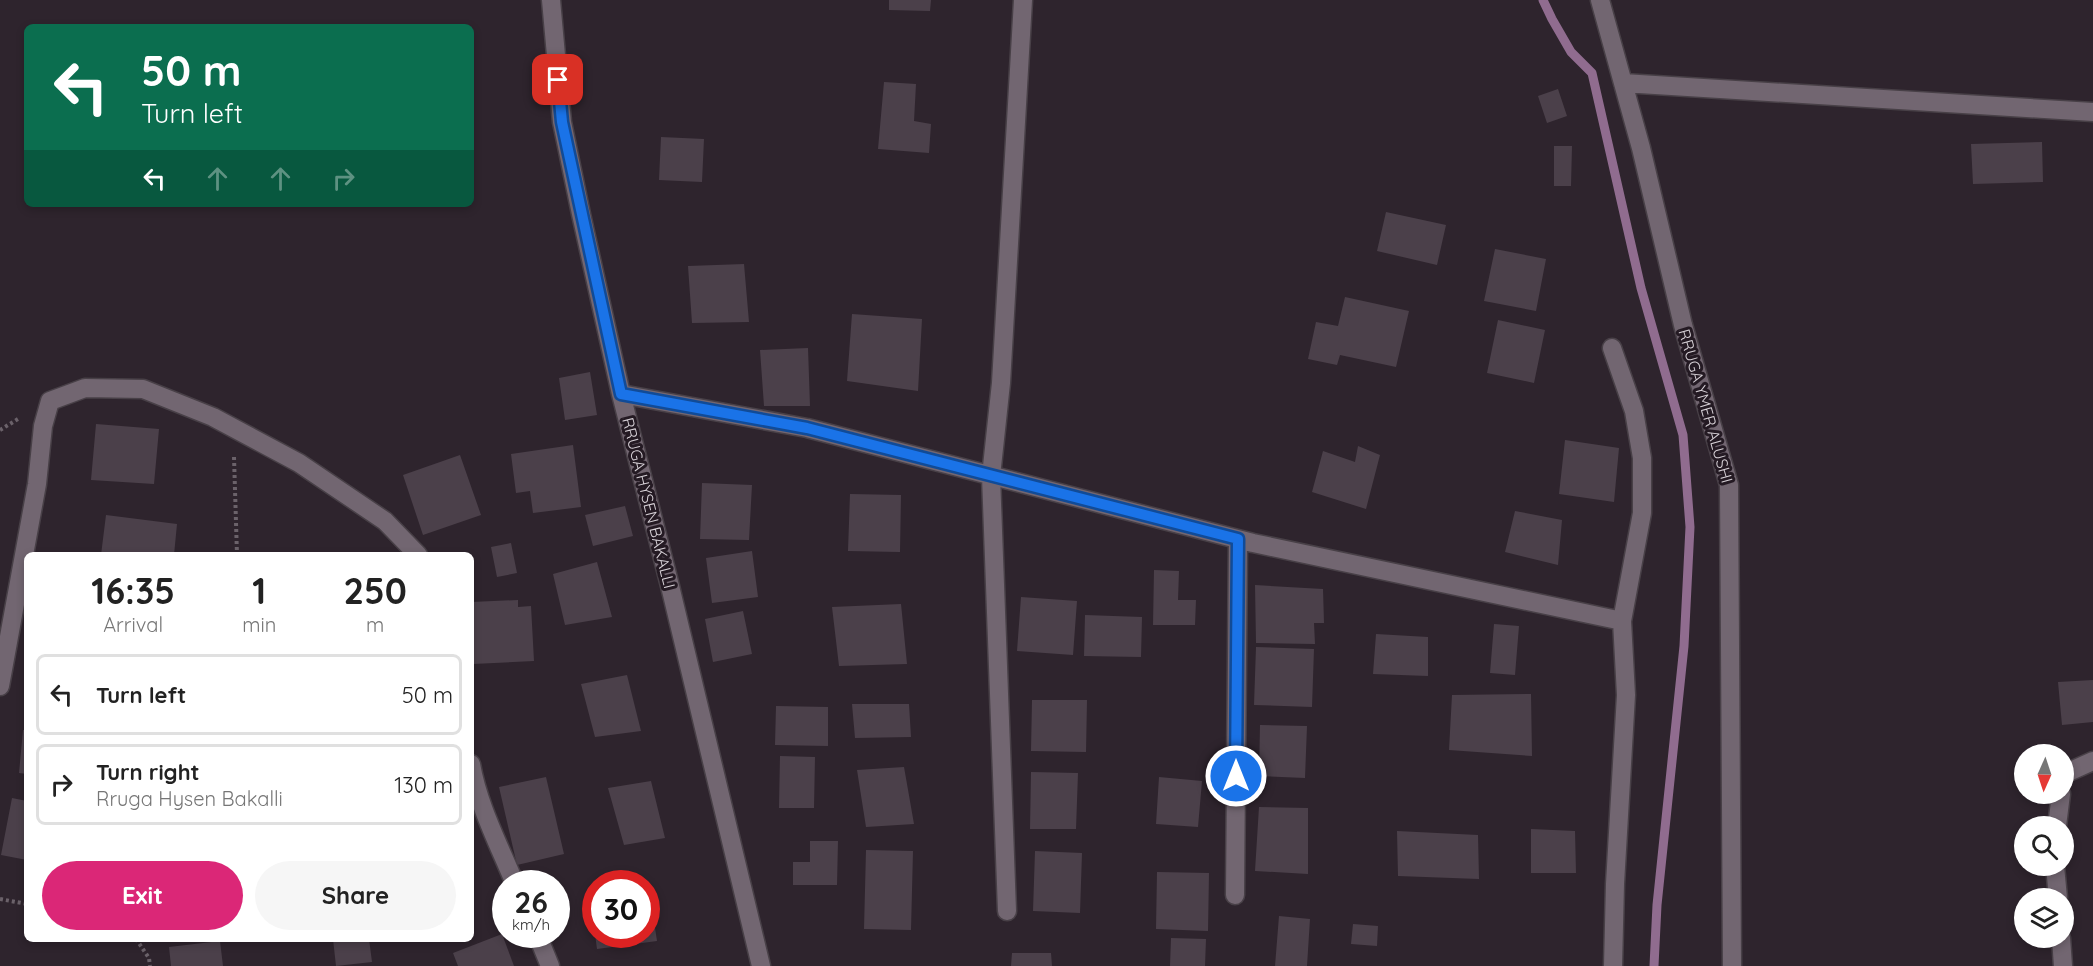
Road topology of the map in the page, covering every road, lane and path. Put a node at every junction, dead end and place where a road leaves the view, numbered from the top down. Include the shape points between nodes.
1 (551, 0) edge
2 (1023, 0) edge
3 (1600, 0) edge
4 (1623, 83) junction
5 (2093, 112) edge
6 (1612, 348) dead end
7 (621, 394) junction
8 (233, 429) junction
9 (991, 476) junction
10 (1238, 539) junction
11 (25, 552) edge
12 (237, 552) edge
13 (415, 552) edge
14 (24, 555) edge
15 (1622, 621) junction
16 (0, 686) edge
17 (2093, 761) edge
18 (2074, 770) edge
19 (474, 777) edge
20 (509, 870) edge
21 (1235, 895) dead end
22 (0, 899) edge
23 (24, 903) edge
24 (1007, 911) dead end
25 (138, 942) edge
26 (543, 948) edge
27 (2062, 948) edge
28 (150, 966) edge
29 (550, 966) edge
30 (762, 966) edge
31 (1613, 966) edge
32 (1732, 966) edge
33 (2063, 966) edge

1 - 7 street, RRUGA HYSEN BAKALLI via 562,122
2 - 9 street
3 - 4 street, RRUGA YMER ALUSHI
4 - 5 street
4 - 32 street, RRUGA YMER ALUSHI via 1683,325 1729,485
6 - 15 street via 1634,411 1642,458 1642,513
7 - 9 street via 807,428
7 - 30 street, RRUGA HYSEN BAKALLI
8 - 11 street via 143,389 85,388 50,401
8 - 12 path
8 - 13 street via 299,463 385,521
9 - 10 street
9 - 24 street
10 - 15 street
10 - 21 street
14 - 16 street
15 - 31 street via 1626,695
17 - 18 street
19 - 20 street
22 - 23 path
25 - 28 path
26 - 29 street
27 - 33 street

